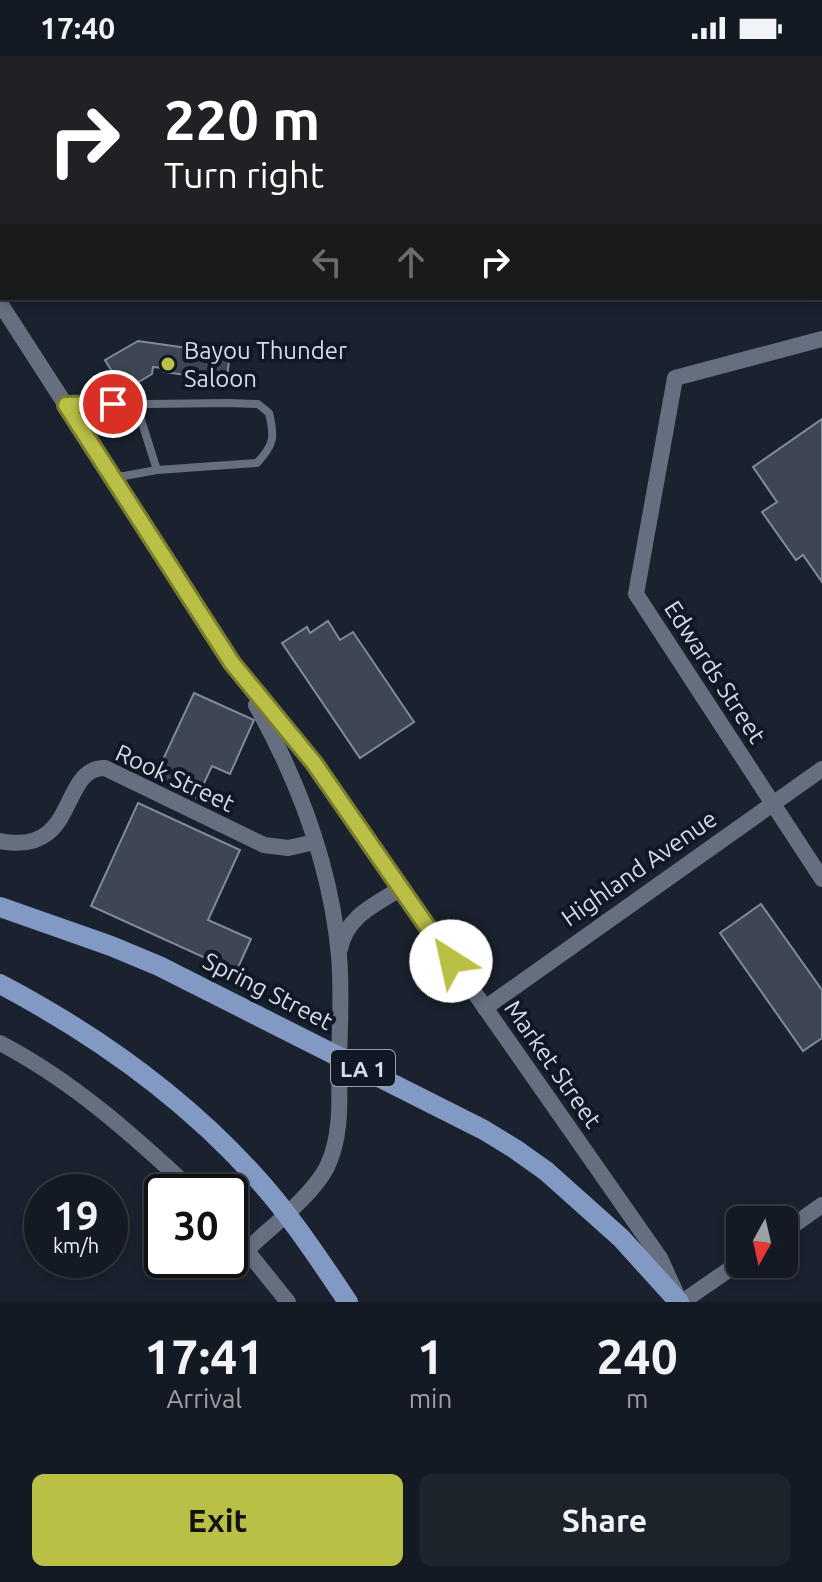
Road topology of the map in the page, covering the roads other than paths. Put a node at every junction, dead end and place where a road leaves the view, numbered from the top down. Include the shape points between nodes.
1 (0, 303) edge
2 (822, 339) edge
3 (136, 404) junction
4 (66, 405) junction
5 (157, 470) junction
6 (112, 478) junction
7 (232, 663) junction
8 (822, 769) edge
9 (771, 804) junction
10 (0, 841) edge
11 (315, 842) junction
12 (822, 879) edge
13 (400, 889) junction
14 (0, 907) edge
15 (339, 955) junction
16 (0, 984) edge
17 (485, 1008) junction
18 (0, 1043) edge
19 (175, 1174) edge
20 (822, 1205) edge
21 (284, 1215) junction
22 (798, 1222) edge
23 (248, 1249) joint
24 (726, 1271) edge
25 (288, 1302) edge
26 (348, 1302) edge
27 (681, 1302) edge

1 - 4 street, Market Street
2 - 9 street, Edwards Street via 675,378 636,594
3 - 4 lane
3 - 5 lane
3 - 5 lane via 258,404 269,413 271,448 257,463
4 - 6 street, Market Street
5 - 6 lane
6 - 7 street, Market Street
7 - 11 street via 282,751
7 - 13 street, Market Street via 314,763
8 - 9 street, Highland Avenue
9 - 12 street, Edwards Street
9 - 17 street, Highland Avenue
10 - 11 street, Rook Street via 25,844 46,836 83,777 105,768 264,845 288,848
11 - 15 street
13 - 15 street via 351,922
13 - 17 street, Market Street
14 - 27 main road, Spring Street / LA 1 via 171,971 484,1130 574,1195
15 - 21 street via 335,1145 318,1181
16 - 21 main road via 87,1034 162,1087 245,1166
17 - 27 street, Market Street via 660,1258
18 - 19 street via 40,1064
20 - 22 street
21 - 23 street
21 - 26 main road
23 - 25 street
24 - 27 street

